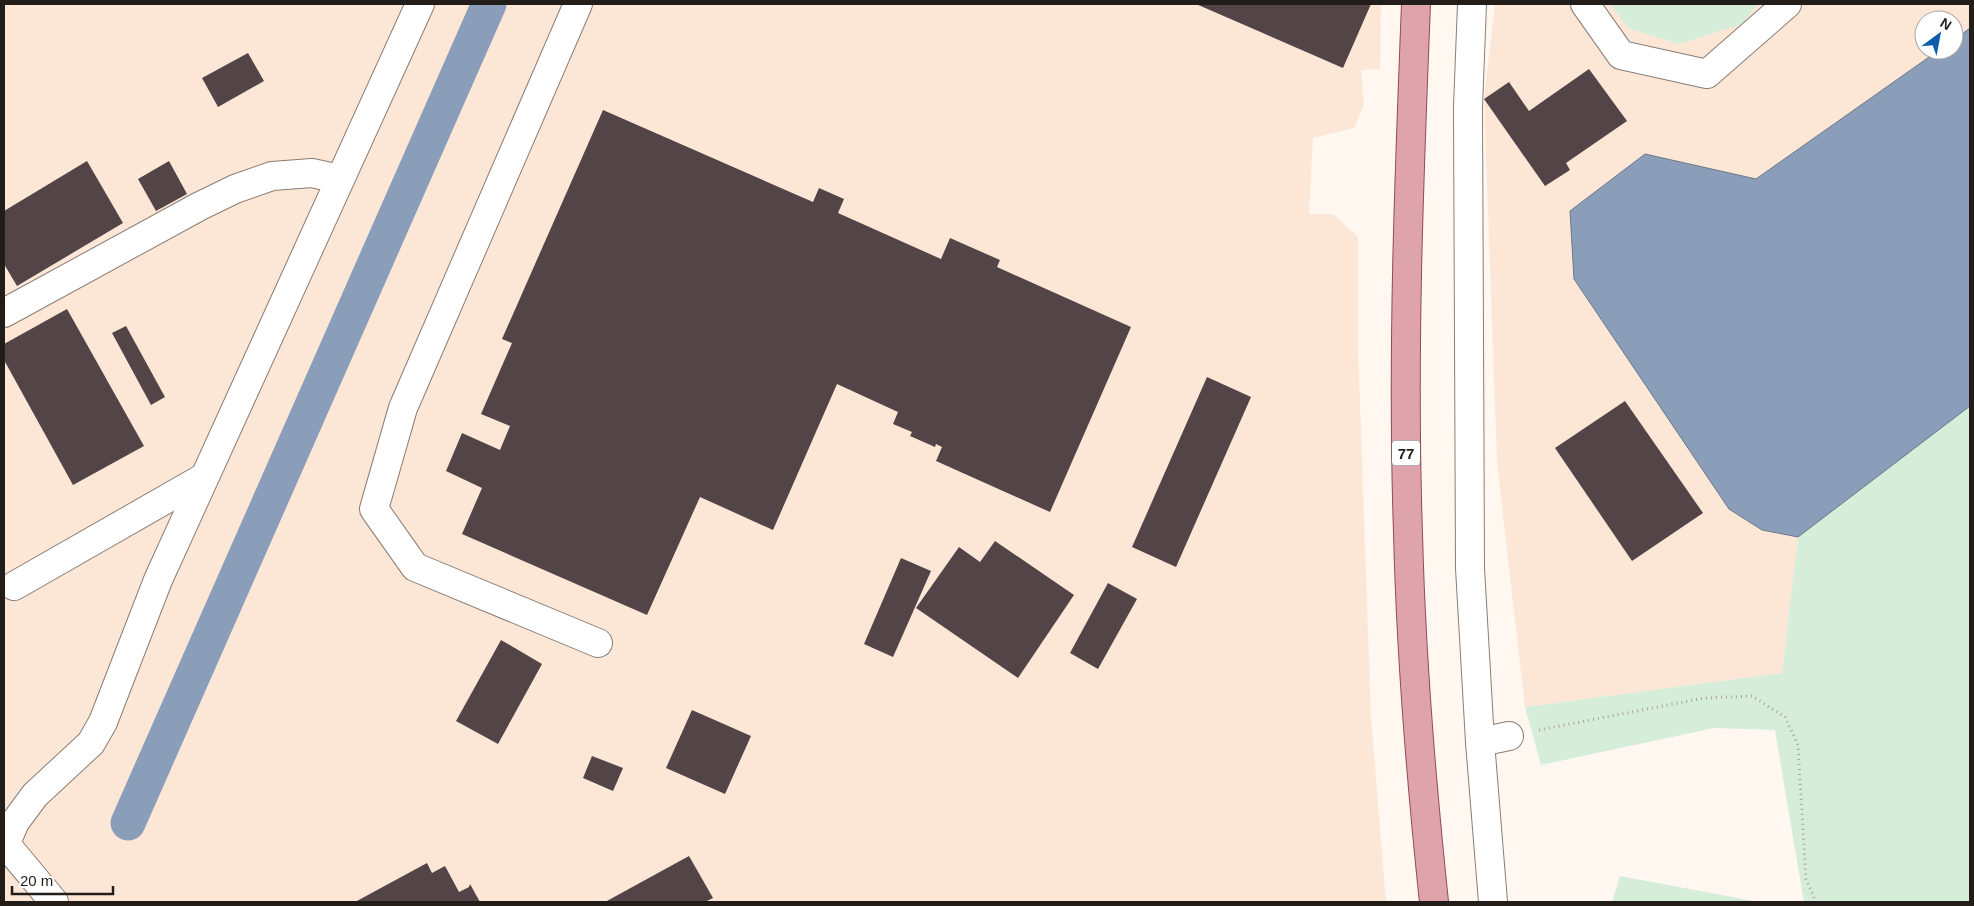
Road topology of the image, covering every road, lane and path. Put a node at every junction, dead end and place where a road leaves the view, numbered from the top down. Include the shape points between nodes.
1 (420, 4) edge
2 (578, 4) edge
3 (1416, 4) edge
4 (1472, 4) edge
5 (1585, 4) edge
6 (1787, 4) edge
7 (340, 179) junction
8 (4, 313) edge
9 (203, 478) junction
10 (14, 586) dead end
11 (598, 643) dead end
12 (1509, 736) joint
13 (1480, 742) junction
14 (5, 843) edge
15 (54, 902) edge
16 (1434, 902) edge
17 (1493, 902) edge
18 (1816, 902) edge

1 - 7 street
2 - 11 street via 403,408 374,509 415,567
3 - 16 main road, 77 via 1406,315 1407,522 1418,734
4 - 13 street via 1468,106 1468,464
5 - 6 street via 1621,55 1707,74
7 - 8 street via 312,174 272,176 235,189
7 - 9 street
9 - 10 street
9 - 14 street via 158,580 103,722 91,744 35,795 15,822
12 - 13 street
12 - 18 path via 1704,698 1752,696 1785,717 1798,745 1806,879
13 - 17 street
14 - 15 street

